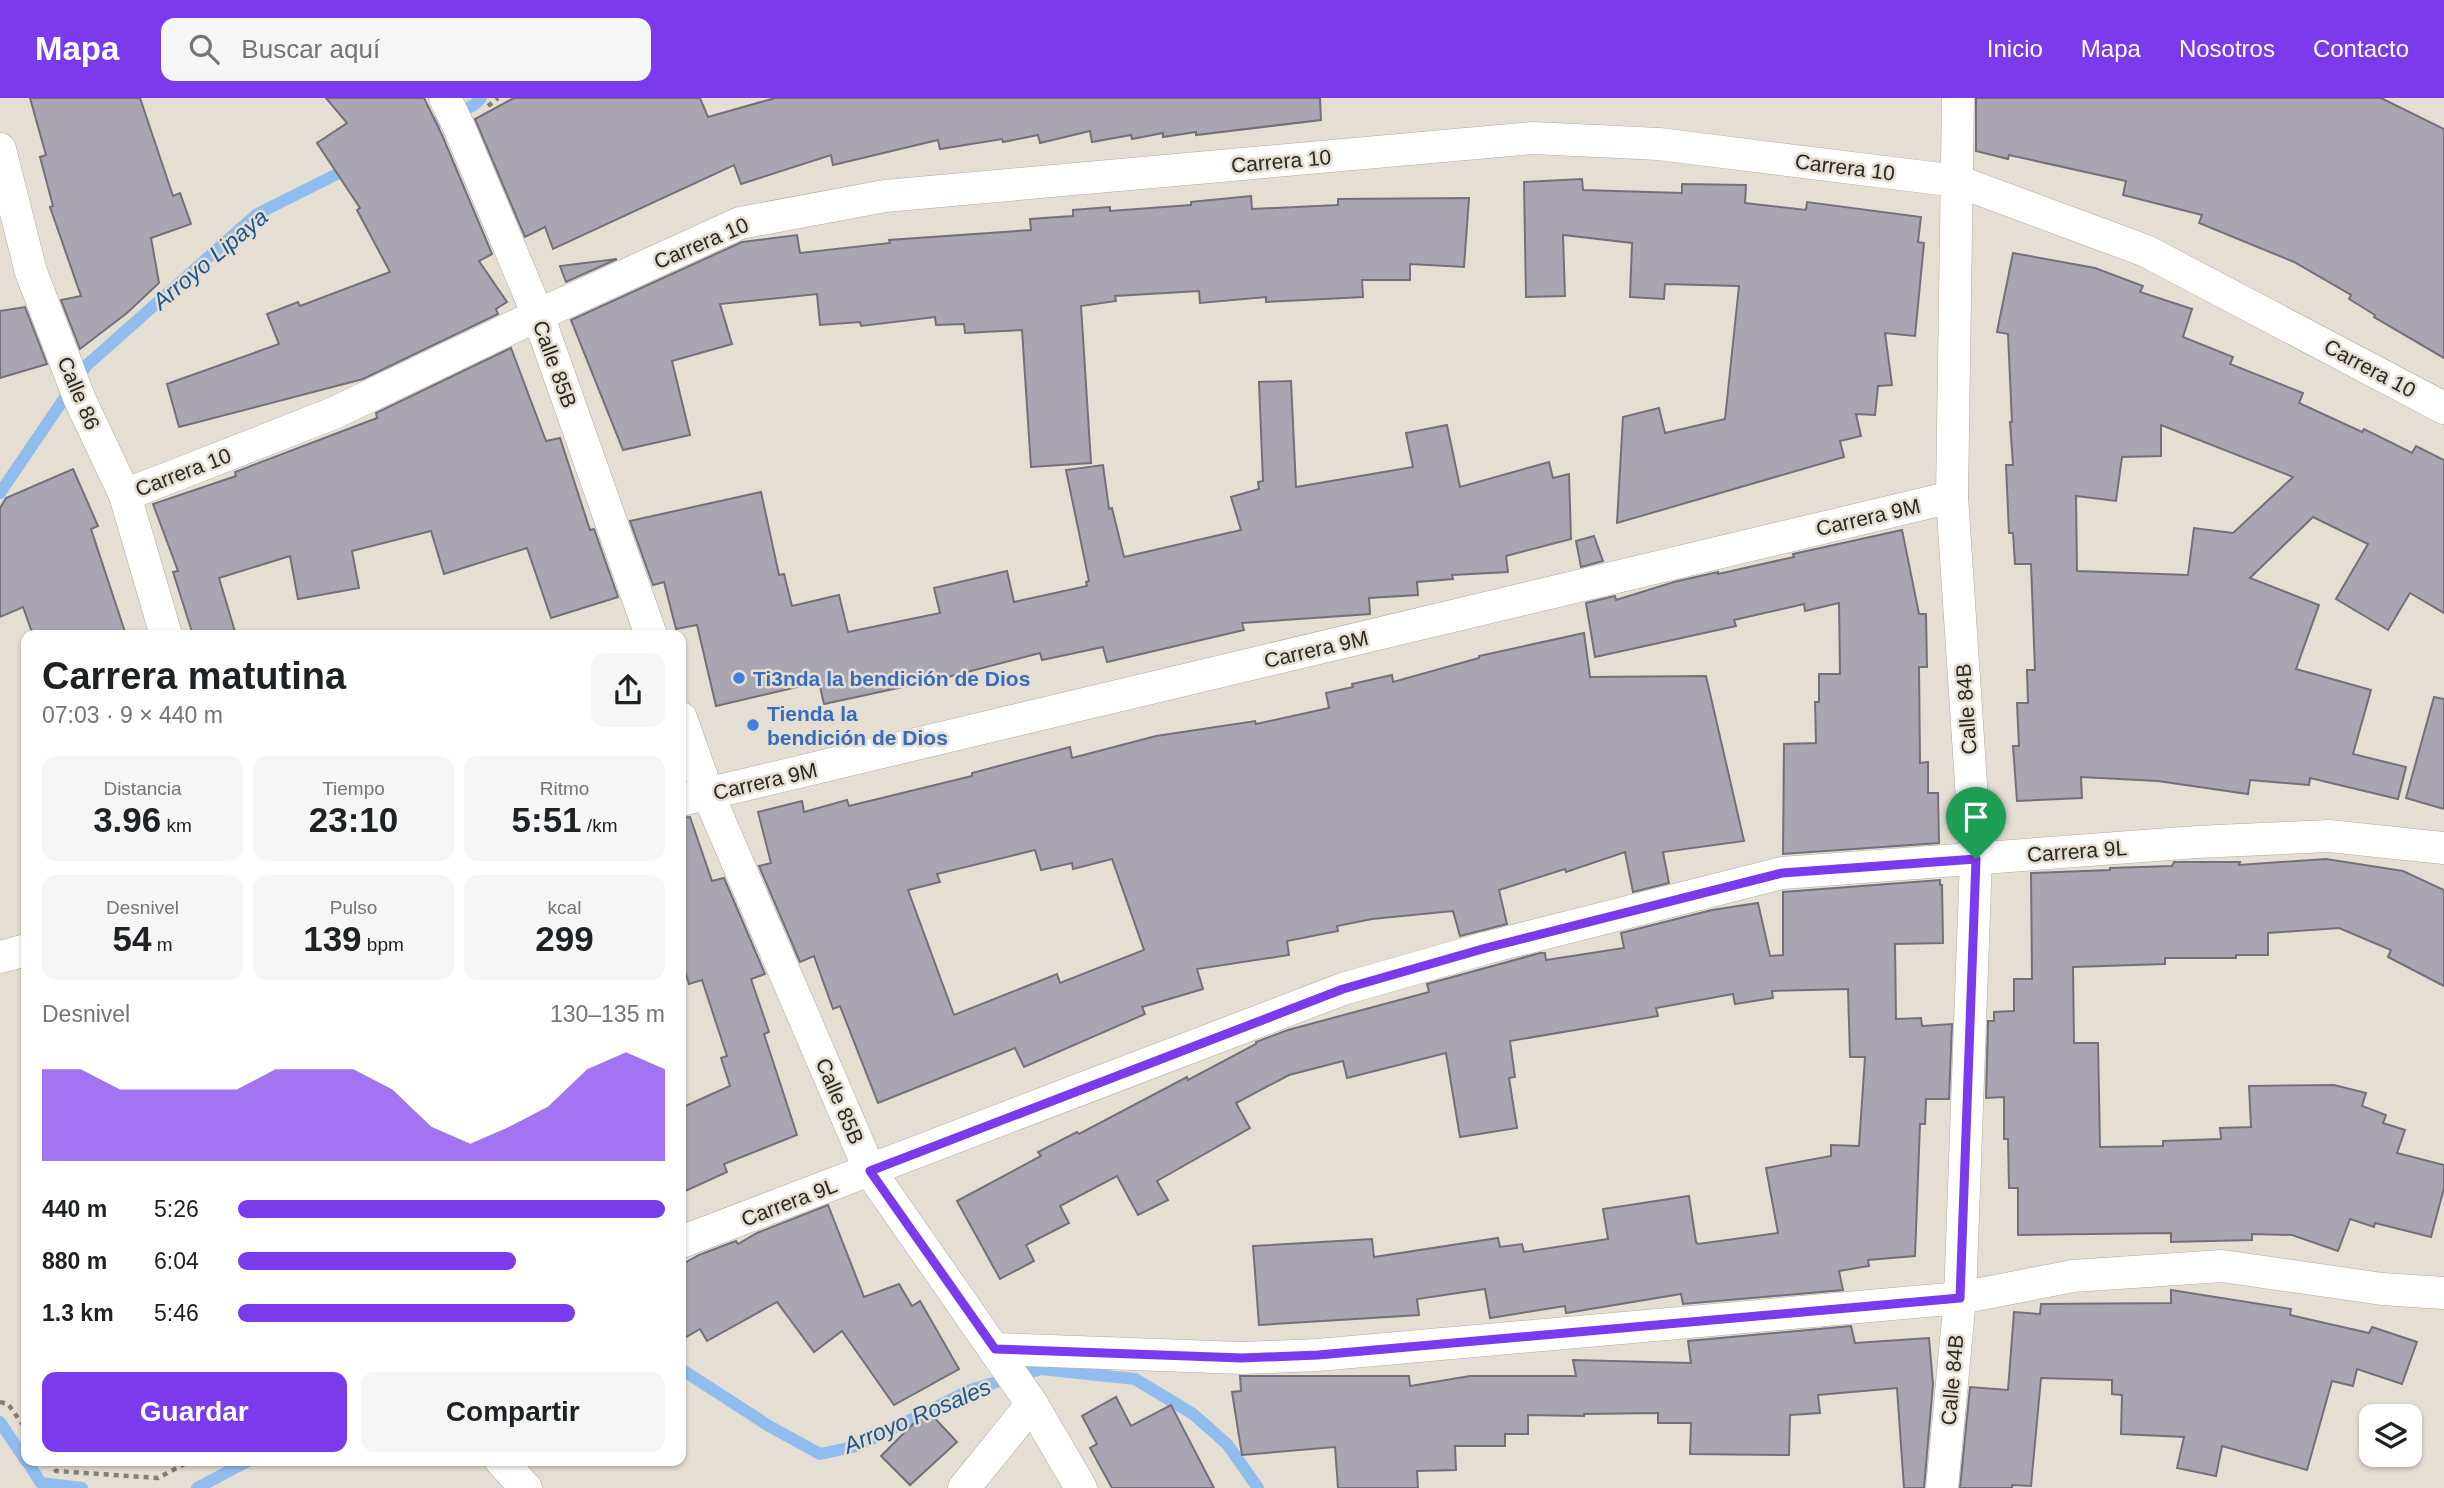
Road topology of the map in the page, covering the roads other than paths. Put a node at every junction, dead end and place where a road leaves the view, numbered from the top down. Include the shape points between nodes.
1 (444, 98) edge
2 (1958, 98) edge
3 (0, 149) edge
4 (1957, 181) junction
5 (538, 315) junction
6 (2444, 408) edge
7 (125, 495) junction
8 (1952, 497) junction
9 (165, 630) edge
10 (650, 630) edge
11 (686, 748) edge
12 (694, 797) edge
13 (2444, 848) edge
14 (1976, 859) junction
15 (21, 951) edge
16 (0, 957) edge
17 (870, 1171) junction
18 (686, 1240) edge
19 (2444, 1293) edge
20 (1960, 1298) junction
21 (1000, 1357) junction
22 (1027, 1397) junction
23 (506, 1466) edge
24 (526, 1488) edge
25 (964, 1488) edge
26 (1081, 1488) edge
27 (1942, 1488) edge

1 - 5 street, Calle 85B
2 - 4 street, Calle 84B
3 - 7 street, Calle 86 via 31,272 74,386
4 - 5 street, Carrera 10 via 1659,144 1532,138 885,196 740,223
4 - 6 street, Carrera 10 via 2146,251
4 - 8 street, Calle 84B
5 - 7 street, Carrera 10 via 334,413
5 - 10 street, Calle 85B
7 - 9 street, Calle 86
8 - 12 street, Carrera 9M
8 - 14 street, Calle 84B
11 - 12 street, Calle 85B
12 - 17 street, Calle 85B
13 - 14 street, Carrera 9L via 2329,836
14 - 17 street, Carrera 9L via 1782,873 1486,948 1343,989
14 - 20 street, Calle 84B
15 - 16 street
17 - 18 street, Carrera 9L
17 - 21 street, Calle 85B
19 - 20 street via 2382,1289 2222,1266 2073,1276
20 - 21 street via 1318,1355
20 - 27 street, Calle 84B
21 - 22 street, Calle 85B
22 - 25 street
22 - 26 street, Calle 85B
23 - 24 street

